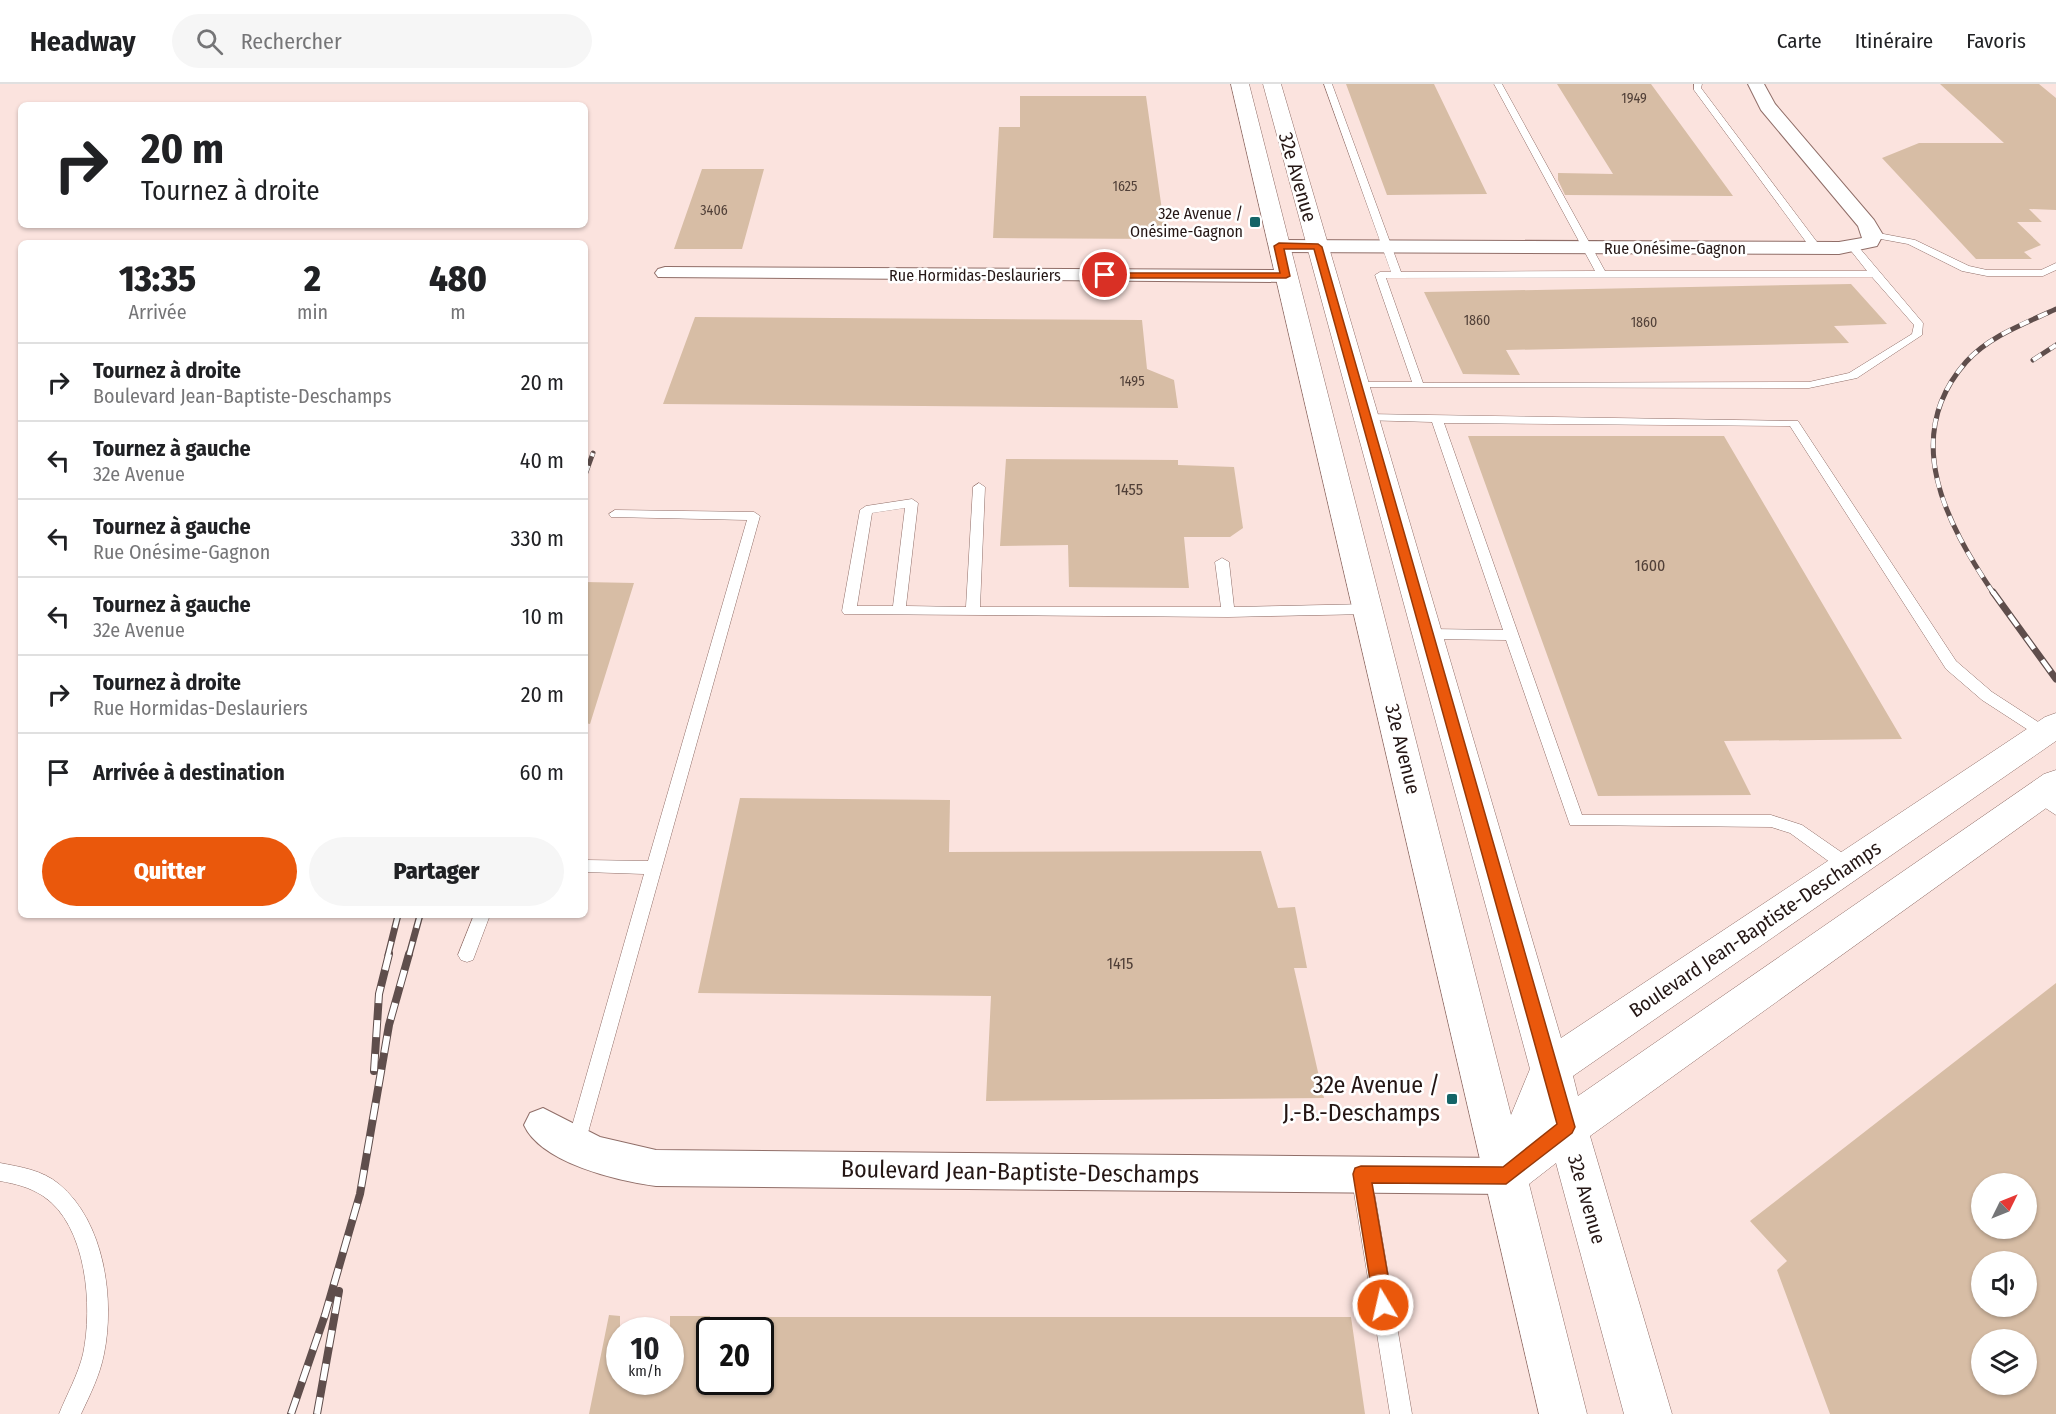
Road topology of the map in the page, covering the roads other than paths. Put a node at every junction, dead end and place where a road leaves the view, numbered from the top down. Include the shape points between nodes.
1 (1240, 84) edge
2 (1272, 84) edge
3 (1328, 84) edge
4 (1498, 84) edge
5 (1698, 84) edge
6 (1756, 84) edge
7 (1873, 235) junction
8 (1318, 247) junction
9 (1387, 247) junction
10 (1853, 247) junction
11 (1585, 248) junction
12 (1816, 248) junction
13 (1282, 261) junction
14 (2056, 266) edge
15 (665, 273) dead end
16 (1601, 274) junction
17 (1875, 274) junction
18 (1397, 275) junction
19 (1357, 385) junction
20 (1419, 386) junction
21 (1365, 418) junction
22 (1437, 419) junction
23 (978, 487) dead end
24 (615, 514) dead end
25 (1222, 562) dead end
26 (1369, 609) junction
27 (899, 611) junction
28 (973, 612) junction
29 (1228, 612) junction
30 (1428, 634) junction
31 (1512, 636) junction
32 (2040, 736) edge
33 (2051, 791) edge
34 (588, 866) edge
35 (1848, 866) junction
36 (653, 868) junction
37 (481, 918) edge
38 (467, 955) dead end
39 (1550, 1070) junction
40 (543, 1125) dead end
41 (1566, 1127) junction
42 (575, 1146) junction
43 (0, 1172) edge
44 (1361, 1174) junction
45 (1506, 1176) junction
46 (70, 1414) edge
47 (1401, 1414) edge
48 (1563, 1414) edge
49 (1648, 1414) edge

1 - 13 street, 32e Avenue
2 - 8 street, 32e Avenue
3 - 9 lane
4 - 11 lane
5 - 12 lane via 1697,88
6 - 7 street via 1763,101 1863,218
7 - 10 street, Rue Onésime-Gagnon via 1870,242
7 - 14 lane via 1911,242 1966,269 1987,273 2043,273
8 - 9 street, Rue Onésime-Gagnon
8 - 13 street, Rue Onésime-Gagnon
8 - 19 street, 32e Avenue
9 - 11 street, Rue Onésime-Gagnon
9 - 18 lane
10 - 12 street, Rue Onésime-Gagnon
10 - 17 lane
11 - 12 street, Rue Onésime-Gagnon
11 - 16 lane
13 - 15 street, Rue Hormidas-Deslauriers
13 - 26 street, 32e Avenue
16 - 17 lane
16 - 18 lane
17 - 20 lane via 1920,330 1853,376 1809,385
18 - 20 lane via 1380,275
19 - 20 lane
19 - 21 street, 32e Avenue
21 - 22 lane
21 - 30 street, 32e Avenue
22 - 31 lane
22 - 32 lane via 1794,423 1951,665
23 - 28 lane
24 - 36 lane via 754,516
25 - 29 lane
26 - 29 lane
26 - 45 street, 32e Avenue
27 - 27 lane via 906,557 912,503 866,510 849,611
27 - 28 lane
28 - 29 lane
30 - 31 lane
30 - 39 street, 32e Avenue
31 - 35 lane via 1576,821 1771,821 1796,829
32 - 33 street
32 - 35 street, Boulevard Jean-Baptiste-Deschamps
33 - 41 street
34 - 36 lane
35 - 39 street, Boulevard Jean-Baptiste-Deschamps
36 - 42 lane
37 - 38 lane
39 - 41 street, 32e Avenue
39 - 45 street
40 - 42 street, Boulevard Jean-Baptiste-Deschamps
41 - 45 street
41 - 49 street, 32e Avenue
42 - 44 street, Boulevard Jean-Baptiste-Deschamps via 617,1163 656,1168
43 - 46 lane via 19,1172 49,1186 74,1212 92,1262 98,1319 95,1347
44 - 45 street, Boulevard Jean-Baptiste-Deschamps
44 - 47 lane
45 - 48 street, 32e Avenue

